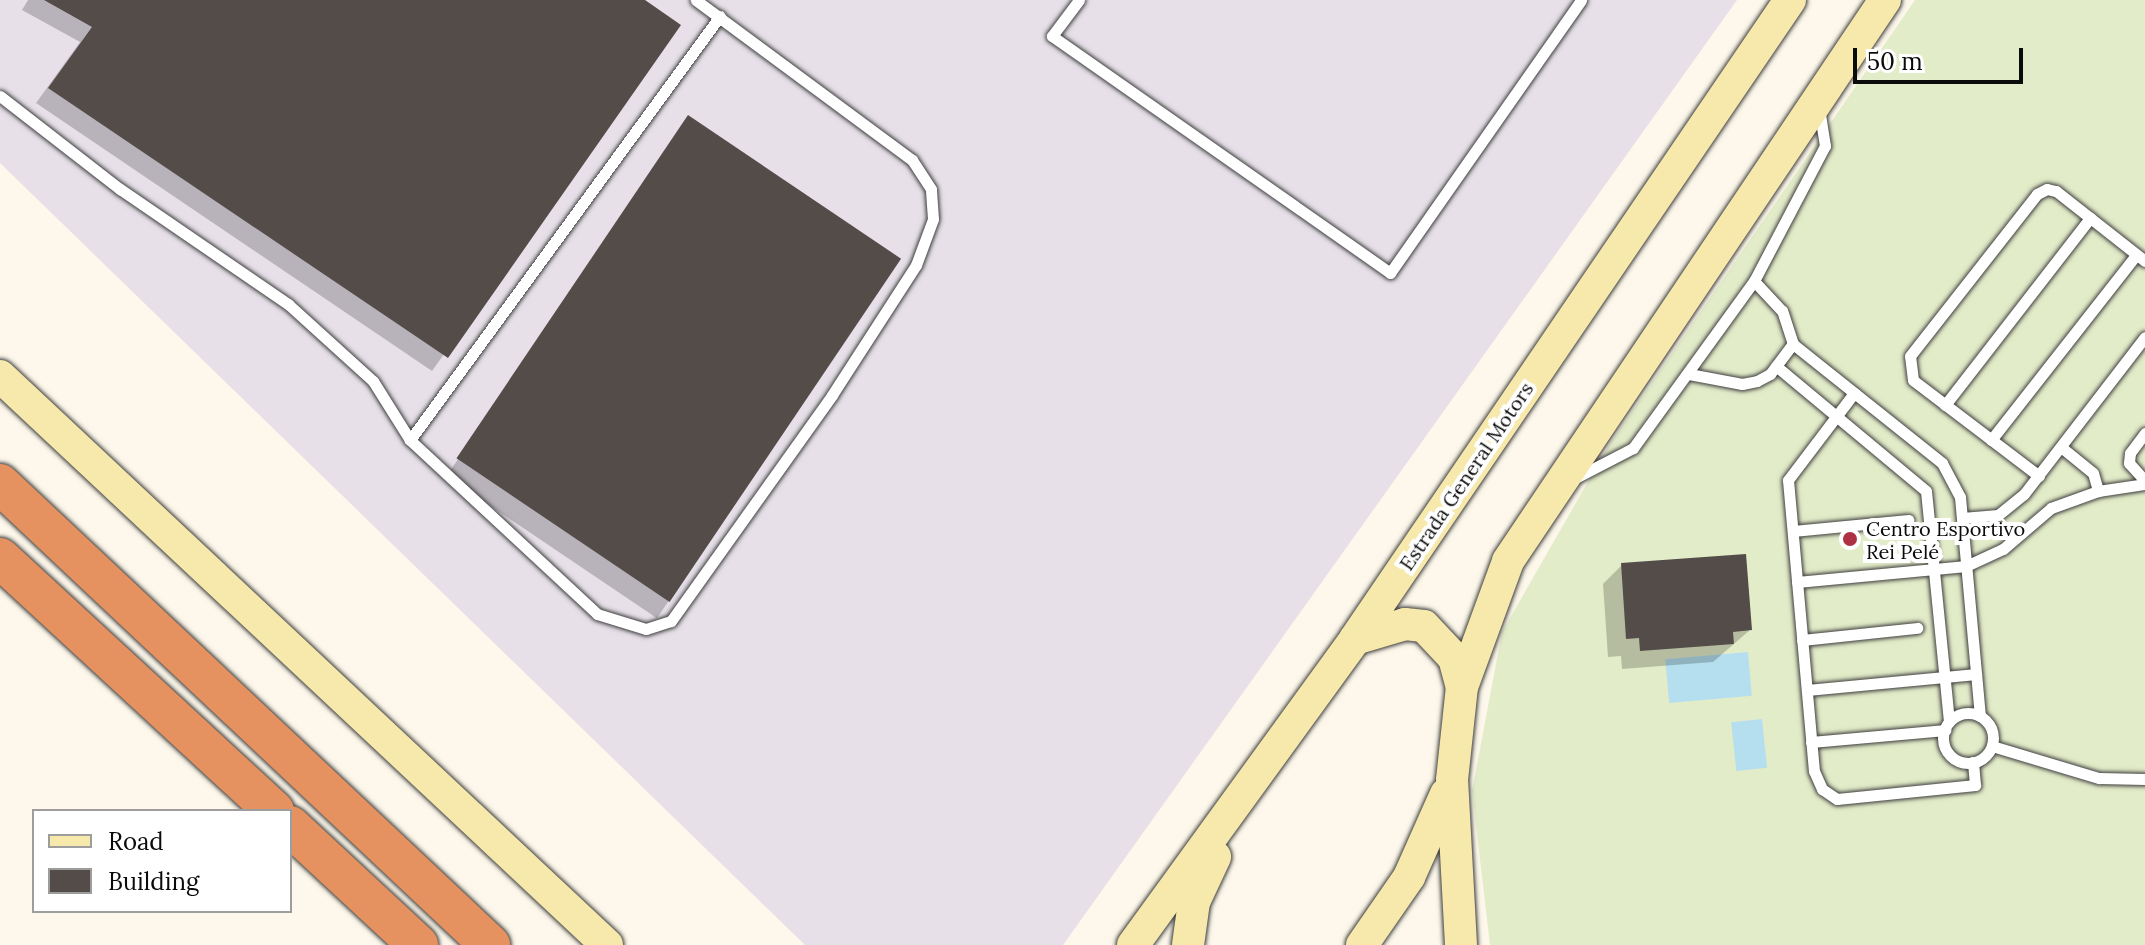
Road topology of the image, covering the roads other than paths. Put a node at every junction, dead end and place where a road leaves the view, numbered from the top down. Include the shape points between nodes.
1 (696, 0) edge
2 (1079, 0) edge
3 (1581, 0) edge
4 (1790, 0) edge
5 (1885, 0) edge
6 (720, 16) junction
7 (0, 96) edge
8 (1816, 100) junction
9 (2090, 218) junction
10 (2141, 258) edge
11 (1754, 281) junction
12 (2145, 337) edge
13 (1793, 344) junction
14 (1776, 366) junction
15 (1689, 374) junction
16 (0, 376) edge
17 (1854, 393) junction
18 (1945, 405) junction
19 (1836, 416) junction
20 (2145, 433) edge
21 (410, 440) junction
22 (1991, 440) junction
23 (2061, 447) junction
24 (2039, 476) junction
25 (2145, 482) edge
26 (1564, 483) junction
27 (0, 484) edge
28 (2098, 491) junction
29 (1962, 518) junction
30 (1908, 520) dead end
31 (1793, 531) junction
32 (0, 558) edge
33 (1966, 566) junction
34 (1934, 569) junction
35 (1797, 582) junction
36 (1917, 628) dead end
37 (1355, 639) junction
38 (1802, 640) junction
39 (1976, 674) junction
40 (1945, 677) junction
41 (1462, 687) junction
42 (1807, 690) junction
43 (1980, 716) junction
44 (1947, 726) junction
45 (1811, 742) junction
46 (1992, 746) junction
47 (1267, 759) junction
48 (1973, 762) junction
49 (2145, 779) edge
50 (1452, 780) junction
51 (272, 809) edge
52 (292, 828) edge
53 (354, 885) junction
54 (406, 945) edge
55 (418, 945) edge
56 (490, 945) edge
57 (607, 945) edge
58 (1133, 945) edge
59 (1188, 945) edge
60 (1362, 945) edge
61 (1461, 945) edge

1 - 6 lane
2 - 3 lane via 1052,36 1390,273
4 - 37 main road, Estrada General Motors
5 - 8 main road
6 - 21 lane
6 - 21 lane via 912,160 931,189 933,219 916,265 832,395 671,621 646,629 597,614
7 - 21 lane via 120,189 288,304 373,381
8 - 11 lane via 1825,146
8 - 26 main road
9 - 10 lane
9 - 18 lane
9 - 18 lane via 2056,191 2037,194 1910,356 1913,380
10 - 22 lane
11 - 13 lane via 1782,311
11 - 15 lane
12 - 23 lane
13 - 14 lane
13 - 17 lane
14 - 15 lane via 1757,381 1742,384
14 - 19 lane
15 - 26 lane via 1633,448
16 - 57 main road
17 - 19 lane
17 - 29 lane via 1942,463 1960,497
18 - 22 lane
19 - 31 lane via 1788,480
19 - 34 lane via 1926,491
20 - 25 lane via 2129,463
22 - 24 lane
23 - 24 lane
23 - 28 lane via 2093,473
24 - 29 lane via 1998,515
25 - 28 lane
26 - 41 main road via 1508,561
27 - 56 highway
28 - 33 lane via 2051,508 2003,549
29 - 33 lane
30 - 31 lane
31 - 35 lane
32 - 51 highway
33 - 34 lane
33 - 39 lane
34 - 35 lane
34 - 40 lane
35 - 38 lane
36 - 38 lane
37 - 41 main road via 1405,624 1424,626 1454,658
37 - 47 main road, Estrada General Motors
38 - 42 lane
39 - 40 lane
39 - 43 lane
40 - 42 lane
40 - 44 lane
41 - 50 main road
42 - 45 lane
43 - 44 lane via 1963,713
43 - 46 lane via 1991,729
44 - 45 lane
44 - 48 lane via 1950,754
45 - 48 lane via 1822,789 1837,799 1975,785
46 - 48 lane
46 - 49 lane via 2099,778
47 - 58 main road, Estrada General Motors
47 - 59 main road via 1206,873 1194,902
50 - 60 main road via 1409,877
50 - 61 main road
52 - 53 highway
53 - 54 highway
53 - 55 highway

